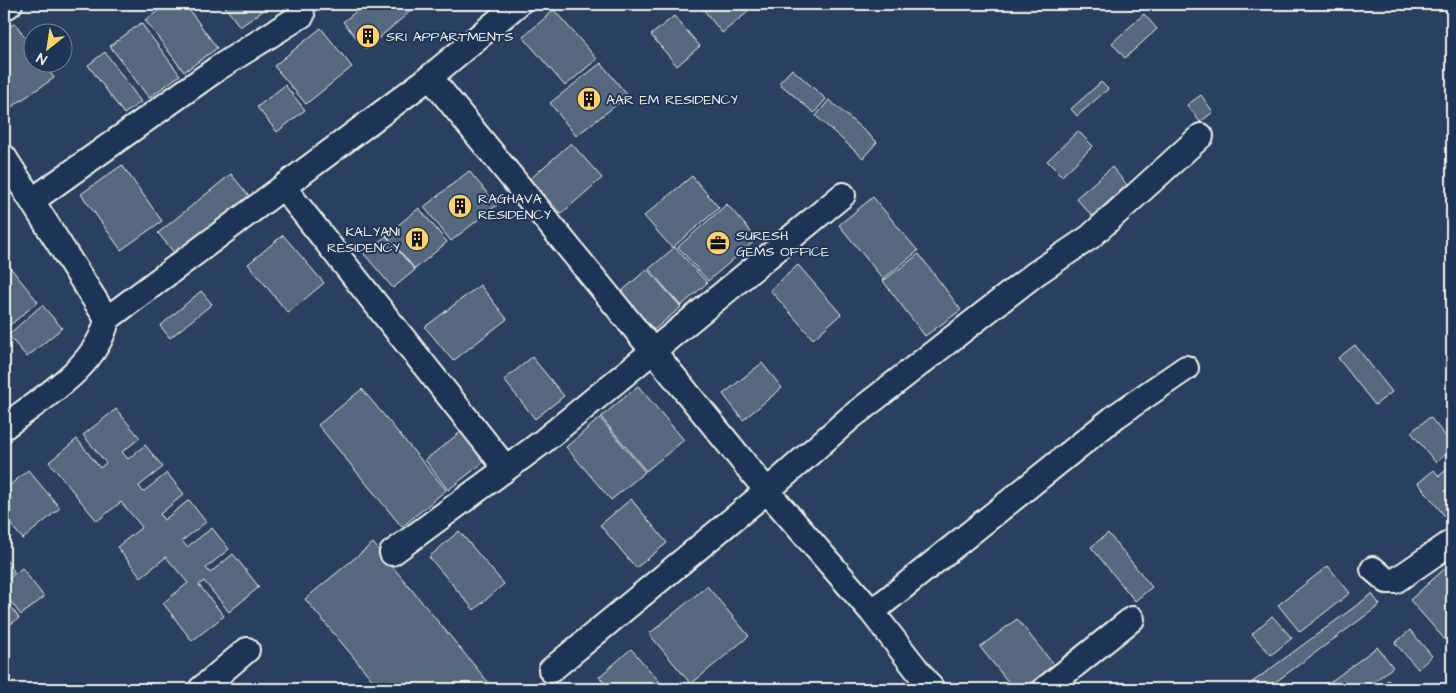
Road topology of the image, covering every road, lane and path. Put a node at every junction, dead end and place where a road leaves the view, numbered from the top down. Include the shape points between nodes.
1 (10, 4) edge
2 (518, 4) edge
3 (4, 8) edge
4 (302, 15) dead end
5 (430, 77) junction
6 (1201, 136) dead end
7 (4, 156) edge
8 (284, 188) junction
9 (843, 195) dead end
10 (33, 200) junction
11 (107, 319) junction
12 (652, 351) junction
13 (1186, 368) dead end
14 (4, 427) edge
15 (506, 467) junction
16 (767, 492) junction
17 (1452, 542) edge
18 (392, 553) dead end
19 (1372, 569) dead end
20 (872, 612) junction
21 (1132, 619) dead end
22 (247, 650) dead end
23 (551, 670) dead end
24 (201, 689) edge
25 (932, 689) edge
26 (1045, 689) edge

1 - 3 street
2 - 5 street
4 - 10 street via 218,68
5 - 8 street
5 - 12 street
6 - 16 street via 1090,237 1035,274 931,353 850,418
7 - 10 street
8 - 11 street
8 - 15 street
9 - 12 street
10 - 11 street
11 - 14 street via 104,334 83,364
12 - 15 street via 541,443
12 - 16 street
13 - 20 street via 1116,416
15 - 18 street
16 - 20 street
16 - 23 street
17 - 19 street via 1395,581 1387,581
20 - 25 street
21 - 26 street
22 - 24 street

